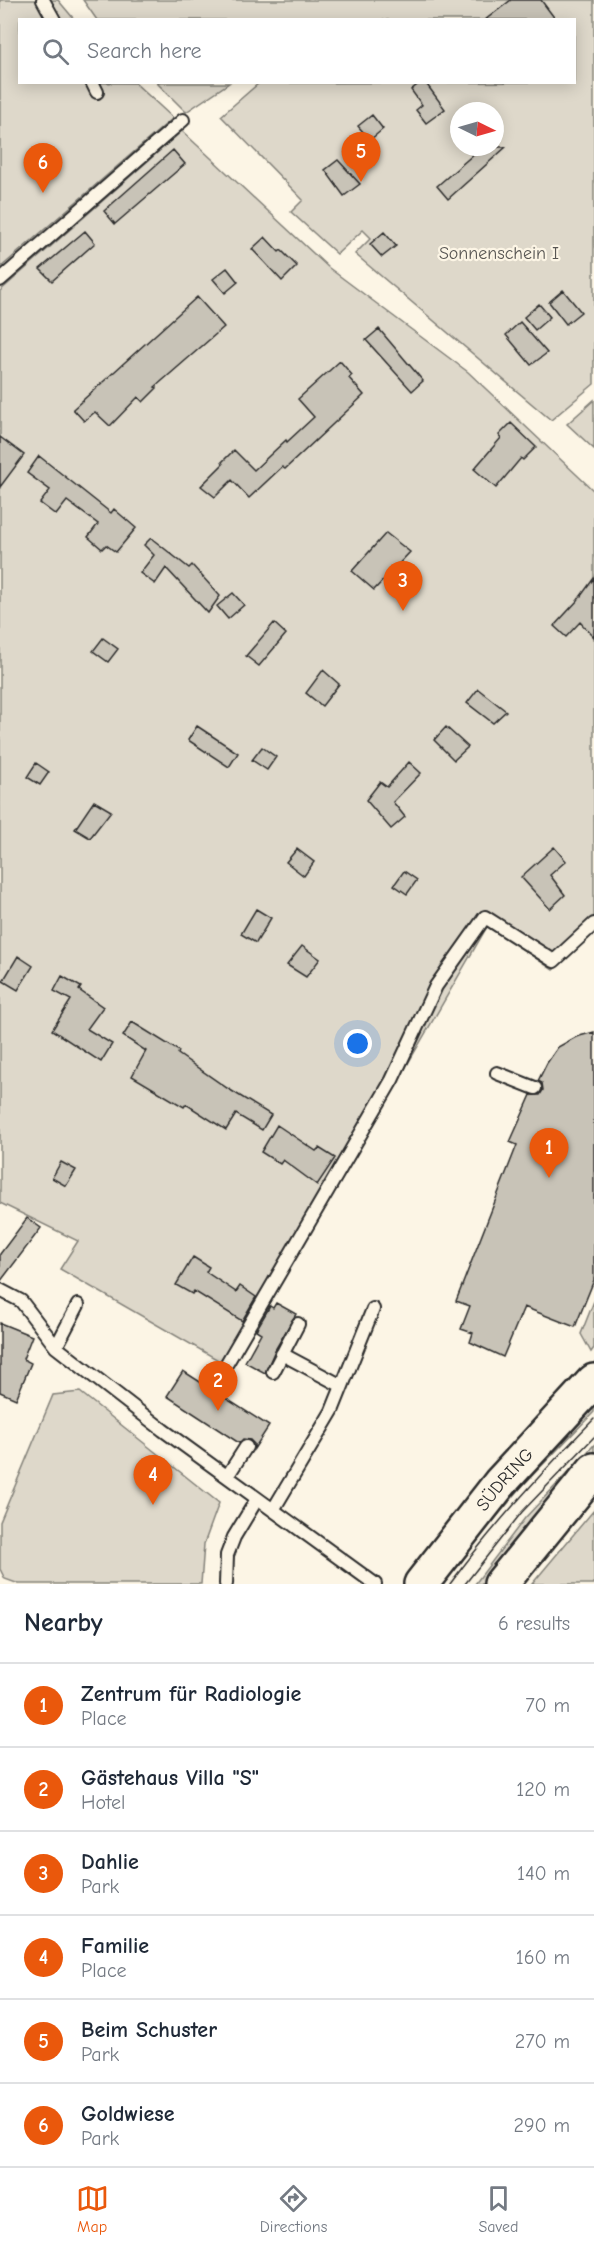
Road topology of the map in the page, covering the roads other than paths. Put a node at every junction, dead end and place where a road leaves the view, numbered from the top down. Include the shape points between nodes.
1 (43, 0) edge
2 (53, 18) edge
3 (183, 120) dead end
4 (0, 279) edge
5 (594, 924) edge
6 (497, 1073) dead end
7 (535, 1088) dead end
8 (0, 1290) edge
9 (78, 1305) dead end
10 (373, 1309) dead end
11 (298, 1324) dead end
12 (56, 1347) junction
13 (282, 1354) junction
14 (227, 1363) dead end
15 (273, 1372) dead end
16 (594, 1381) edge
17 (342, 1386) junction
18 (246, 1447) dead end
19 (594, 1470) edge
20 (228, 1475) junction
21 (257, 1499) junction
22 (273, 1510) junction
23 (226, 1584) edge
24 (375, 1584) edge
25 (421, 1584) edge
26 (501, 1584) edge

1 - 2 lane
3 - 4 lane
5 - 14 lane via 554,961 485,917 436,986 392,1080
6 - 7 lane
8 - 12 lane via 21,1301
9 - 12 lane
10 - 17 lane
11 - 13 lane
12 - 20 lane
13 - 15 lane
13 - 17 lane
16 - 25 main road, SÜDRING via 500,1483
17 - 22 lane via 326,1422
18 - 20 lane
19 - 26 main road
20 - 21 lane
21 - 22 lane
21 - 23 lane via 227,1555
22 - 24 lane

